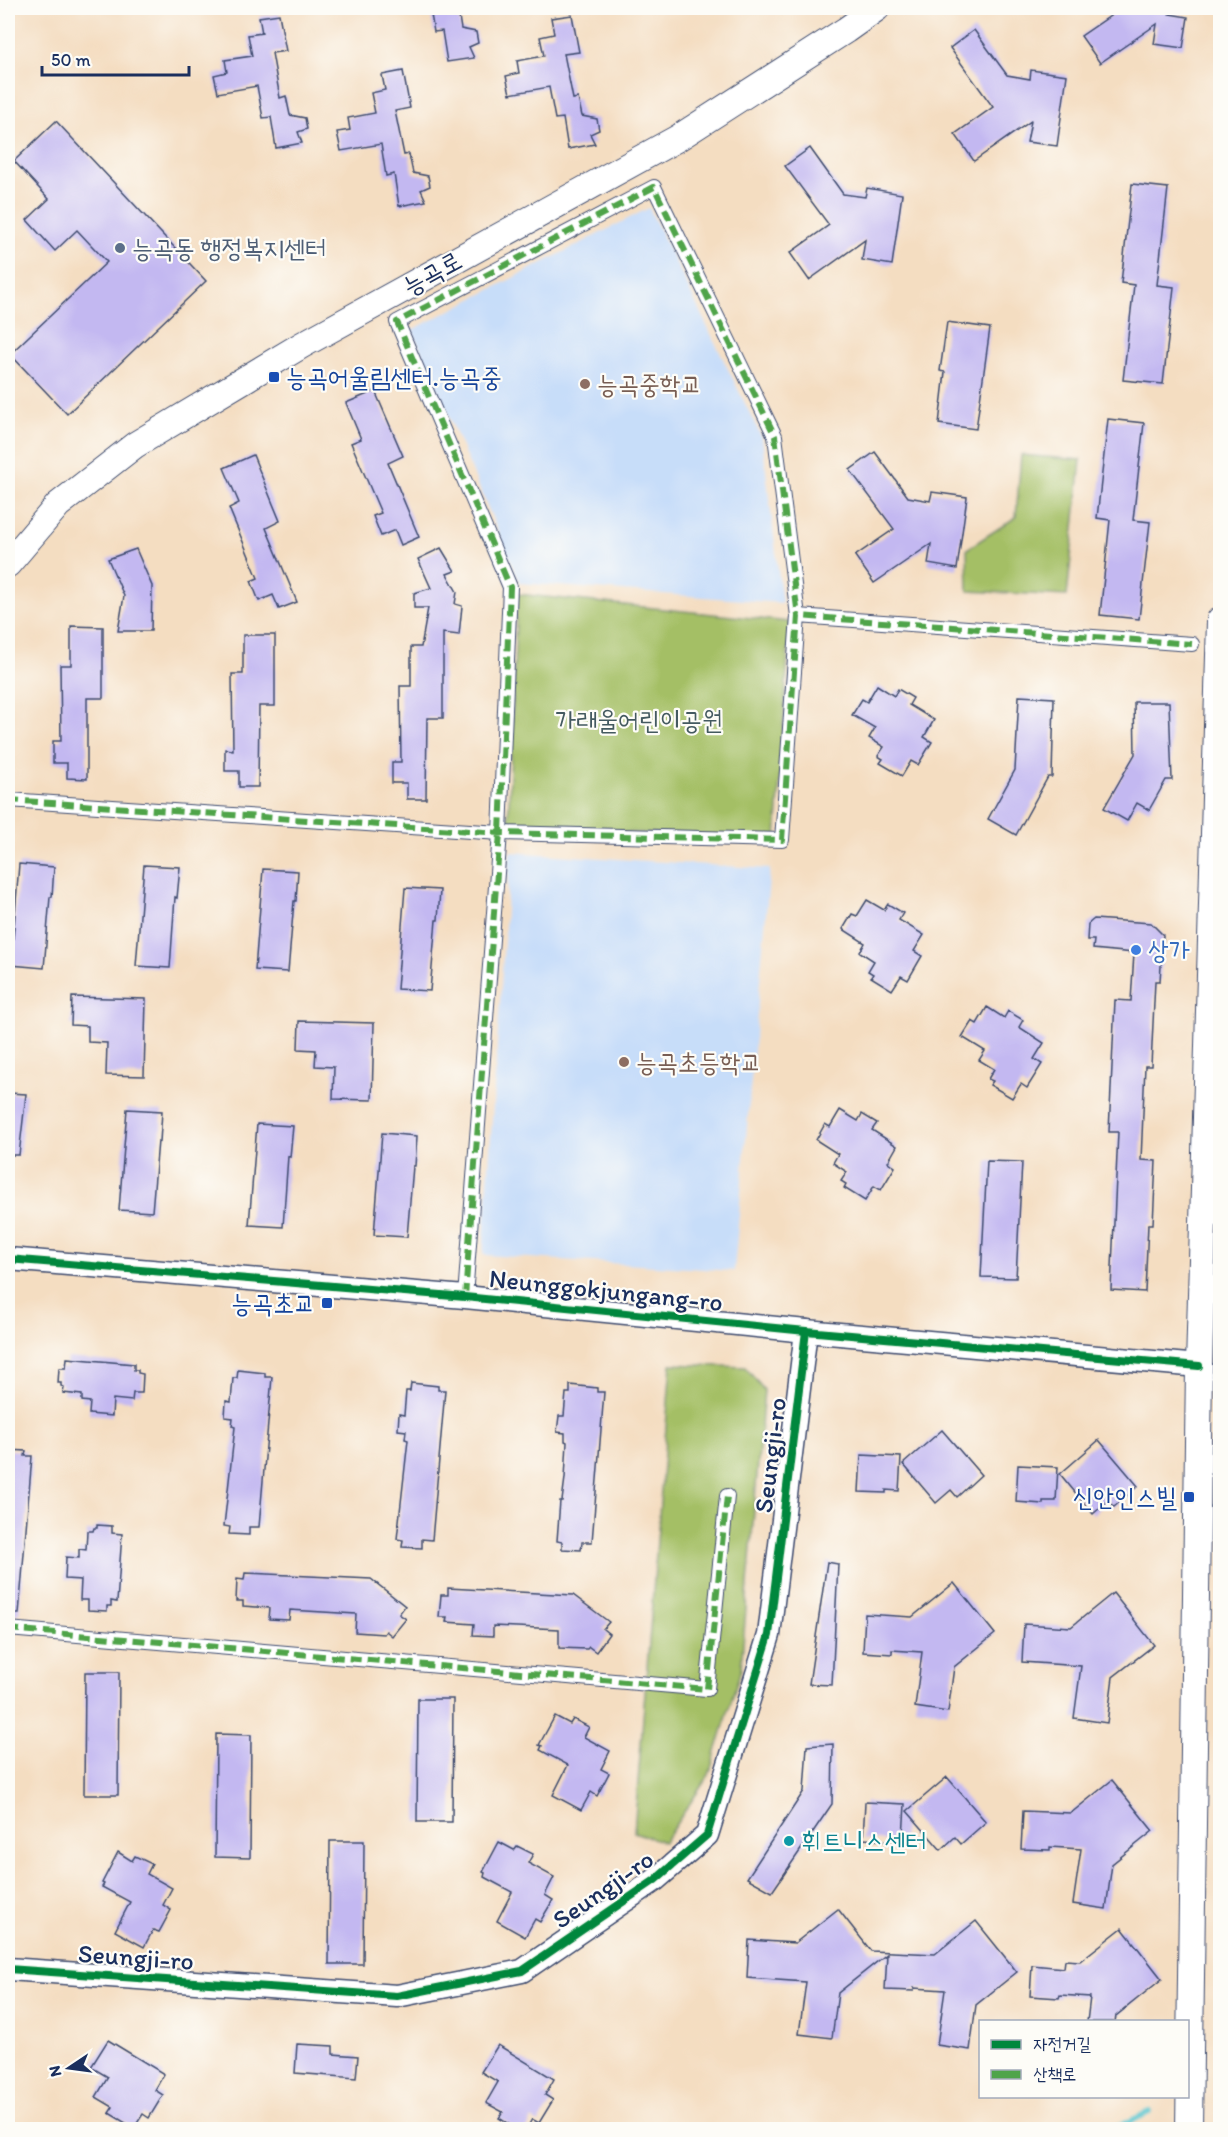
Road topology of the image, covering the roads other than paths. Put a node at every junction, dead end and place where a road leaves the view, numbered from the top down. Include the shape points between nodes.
1 (877, 8) edge
2 (8, 564) edge
3 (798, 616) junction
4 (1221, 620) edge
5 (1192, 644) dead end
6 (8, 800) edge
7 (500, 833) junction
8 (8, 1259) edge
9 (465, 1297) junction
10 (806, 1331) junction
11 (1199, 1366) junction
12 (727, 1496) dead end
13 (8, 1629) edge
14 (8, 1969) edge
15 (1189, 2130) edge

1 - 2 main road, 능곡로 via 678,138 302,345 135,445 58,505
3 - 5 street
3 - 7 street via 782,840
3 - 7 street via 775,436 654,187 397,322 510,587
4 - 11 main road
6 - 7 street
7 - 9 street
8 - 9 street, Neunggokjungang-ro
9 - 10 street, Neunggokjungang-ro
10 - 11 street, Neunggokjungang-ro
10 - 14 street, Seungji-ro via 769,1635 707,1835 655,1880 522,1971 397,1996
11 - 15 main road
12 - 13 street via 707,1689

